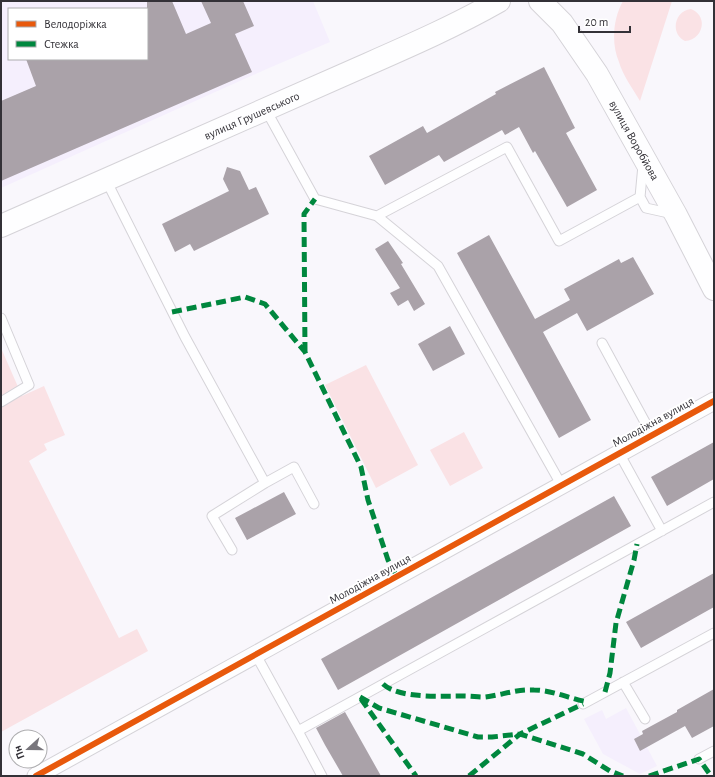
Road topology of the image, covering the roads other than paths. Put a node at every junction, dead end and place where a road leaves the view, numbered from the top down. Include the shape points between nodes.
1 (499, 1) edge
2 (540, 1) edge
3 (266, 110) junction
4 (643, 158) junction
5 (106, 178) junction
6 (640, 197) junction
7 (676, 215) junction
8 (377, 216) junction
9 (1, 226) edge
10 (714, 289) edge
11 (1, 318) edge
12 (602, 343) dead end
13 (714, 401) edge
14 (1, 402) edge
15 (652, 435) junction
16 (619, 453) junction
17 (265, 483) junction
18 (562, 486) junction
19 (714, 502) edge
20 (314, 504) dead end
21 (662, 530) junction
22 (232, 550) dead end
23 (714, 633) edge
24 (256, 655) junction
25 (623, 682) junction
26 (583, 704) dead end
27 (645, 719) dead end
28 (298, 731) junction
29 (714, 751) edge
30 (699, 759) dead end
31 (36, 776) edge
32 (322, 776) edge

1 - 3 main road, вулиця Грушевського via 462,22
2 - 4 main road, вулиця Воробйова via 562,23 597,74
3 - 5 main road, вулиця Грушевського
3 - 8 lane via 315,199
4 - 6 lane
4 - 7 main road, вулиця Воробйова
5 - 9 main road, вулиця Грушевського
5 - 17 lane via 185,337
6 - 7 lane via 646,208
6 - 8 lane via 559,241 507,147
7 - 10 main road, вулиця Воробйова
8 - 18 lane via 438,266
11 - 14 lane via 29,385
12 - 15 lane
13 - 15 street, Молодіжна вулиця
15 - 16 street, Молодіжна вулиця
16 - 18 street, Молодіжна вулиця
16 - 21 lane
17 - 20 lane via 294,466
17 - 22 lane via 212,516
18 - 24 street, Молодіжна вулиця
19 - 21 lane
21 - 28 lane
23 - 25 lane
24 - 28 lane
24 - 31 street, Молодіжна вулиця
25 - 26 lane
25 - 27 lane
28 - 32 lane
29 - 30 lane

